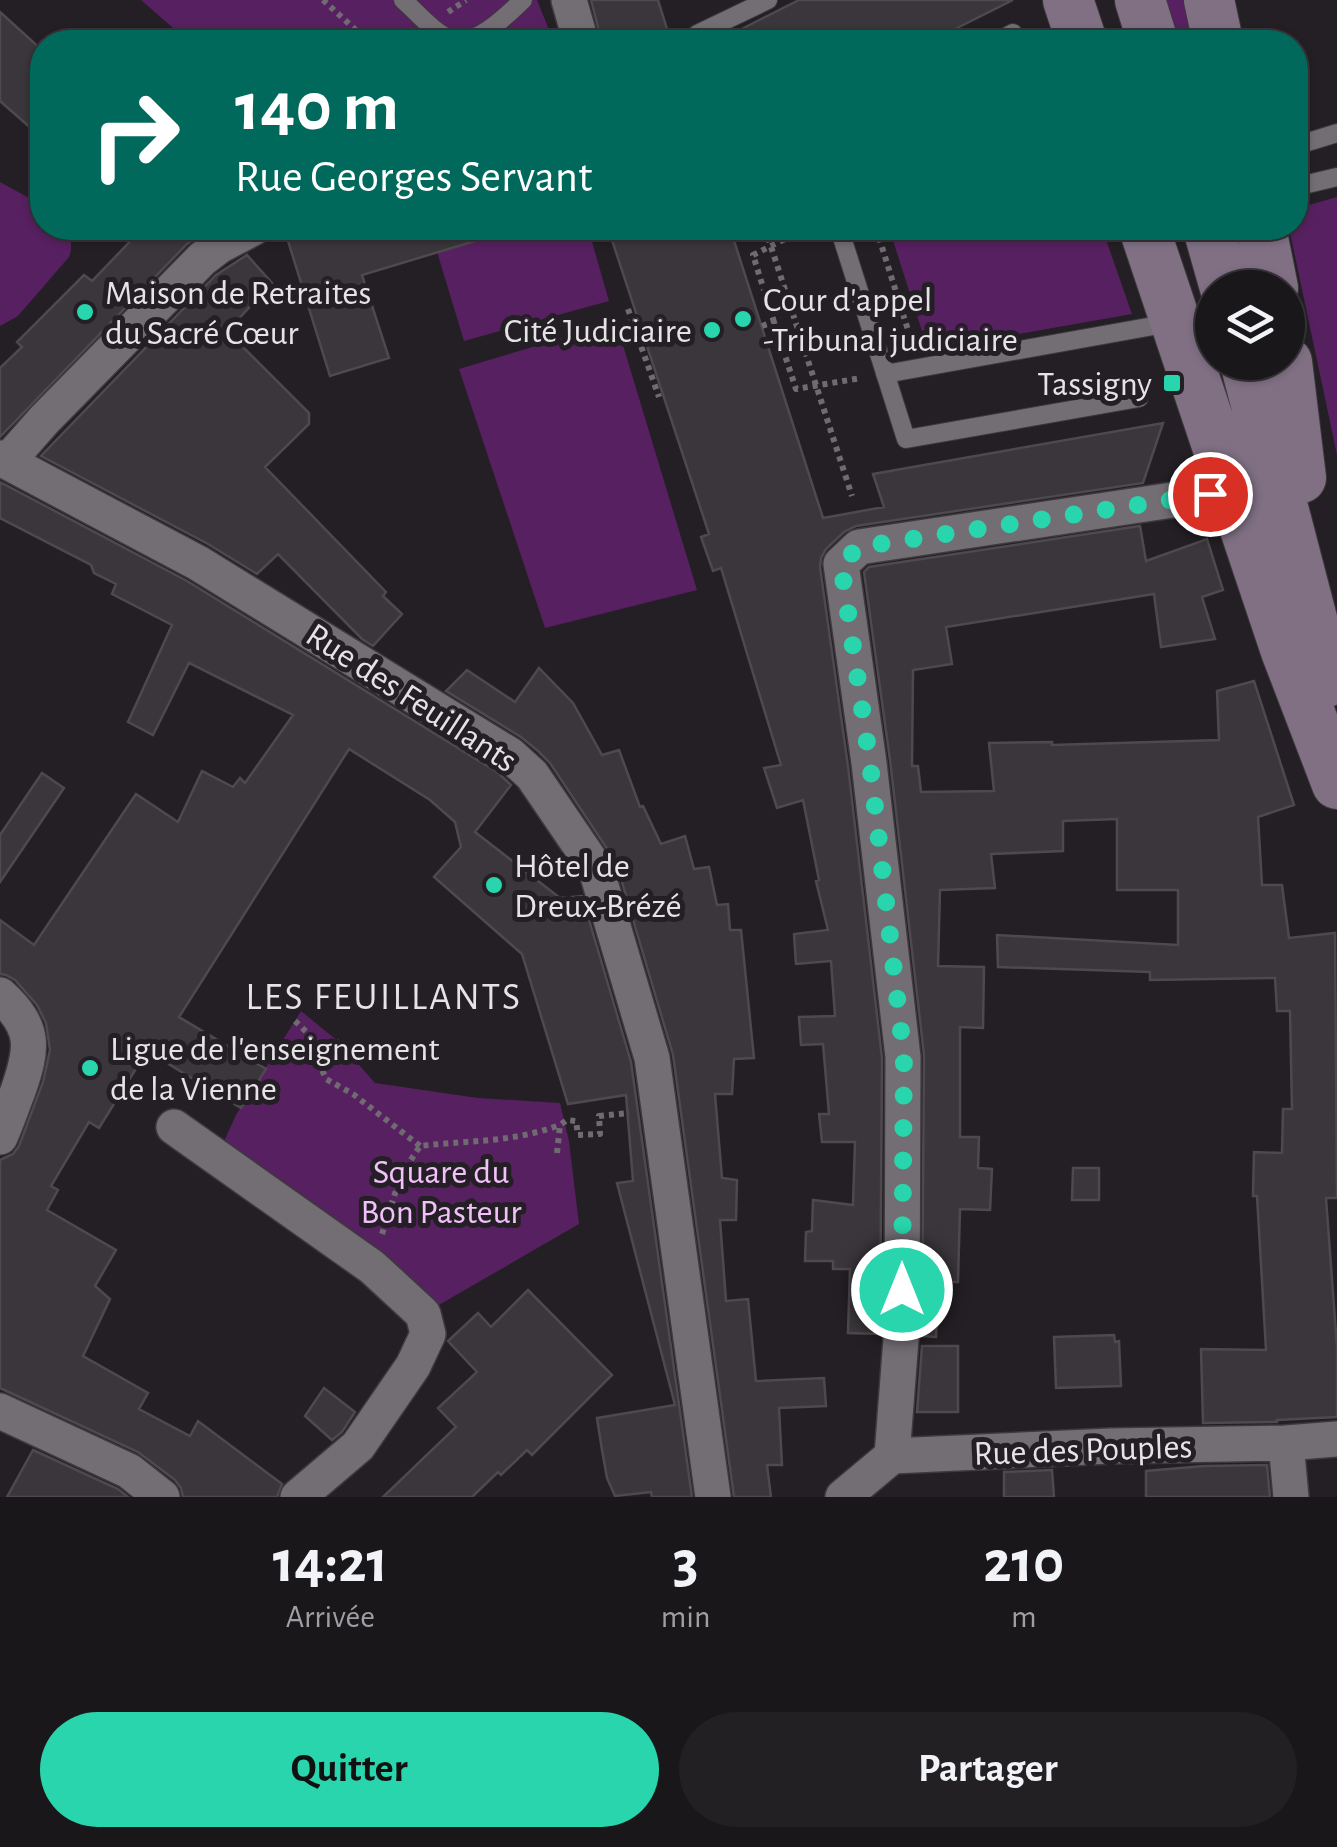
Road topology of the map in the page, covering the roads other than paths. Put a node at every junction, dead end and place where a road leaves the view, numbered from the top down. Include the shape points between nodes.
1 (403, 0) edge
2 (523, 0) edge
3 (569, 0) edge
4 (768, 0) edge
5 (1068, 0) edge
6 (1140, 0) edge
7 (1208, 0) edge
8 (437, 30) edge
9 (487, 30) edge
10 (578, 30) edge
11 (705, 30) edge
12 (1078, 30) edge
13 (1149, 30) edge
14 (1215, 30) edge
15 (1337, 133) edge
16 (1308, 142) edge
17 (1337, 177) edge
18 (1308, 185) edge
19 (230, 240) edge
20 (843, 240) edge
21 (1148, 240) edge
22 (1211, 240) edge
23 (1263, 240) edge
24 (1219, 270) edge
25 (1269, 270) edge
26 (1176, 322) junction
27 (885, 374) junction
28 (1250, 380) edge
29 (1289, 380) edge
30 (1139, 398) dead end
31 (1270, 454) junction
32 (4, 460) edge
33 (1232, 488) junction
34 (1318, 642) junction
35 (1337, 741) edge
36 (1337, 784) edge
37 (0, 995) edge
38 (174, 1127) dead end
39 (0, 1137) edge
40 (0, 1411) edge
41 (1337, 1439) edge
42 (1286, 1443) junction
43 (892, 1456) junction
44 (162, 1497) edge
45 (298, 1497) edge
46 (713, 1497) edge
47 (843, 1497) edge
48 (1291, 1497) edge

1 - 8 lane
2 - 9 lane
3 - 10 street
4 - 11 lane
5 - 12 main road
6 - 13 main road
7 - 14 main road
15 - 16 lane
17 - 18 lane
19 - 32 street via 202,259
20 - 27 lane
21 - 26 main road
22 - 24 main road
23 - 25 main road
26 - 27 lane
26 - 33 main road
27 - 30 lane via 906,439
28 - 31 main road
29 - 34 main road
31 - 33 main road via 1264,474
31 - 34 main road
32 - 46 street, Rue des Feuillants via 198,562 532,774 596,869 652,1058
33 - 36 main road
33 - 43 street via 859,547 841,564 904,1057 902,1326
34 - 35 main road
37 - 39 street via 21,1020 30,1053
38 - 45 street via 372,1267 423,1314 428,1334 413,1366 358,1446
40 - 44 street via 129,1471
41 - 42 street, Rue des Pouples
42 - 43 street, Rue des Pouples
42 - 48 street
43 - 47 street

